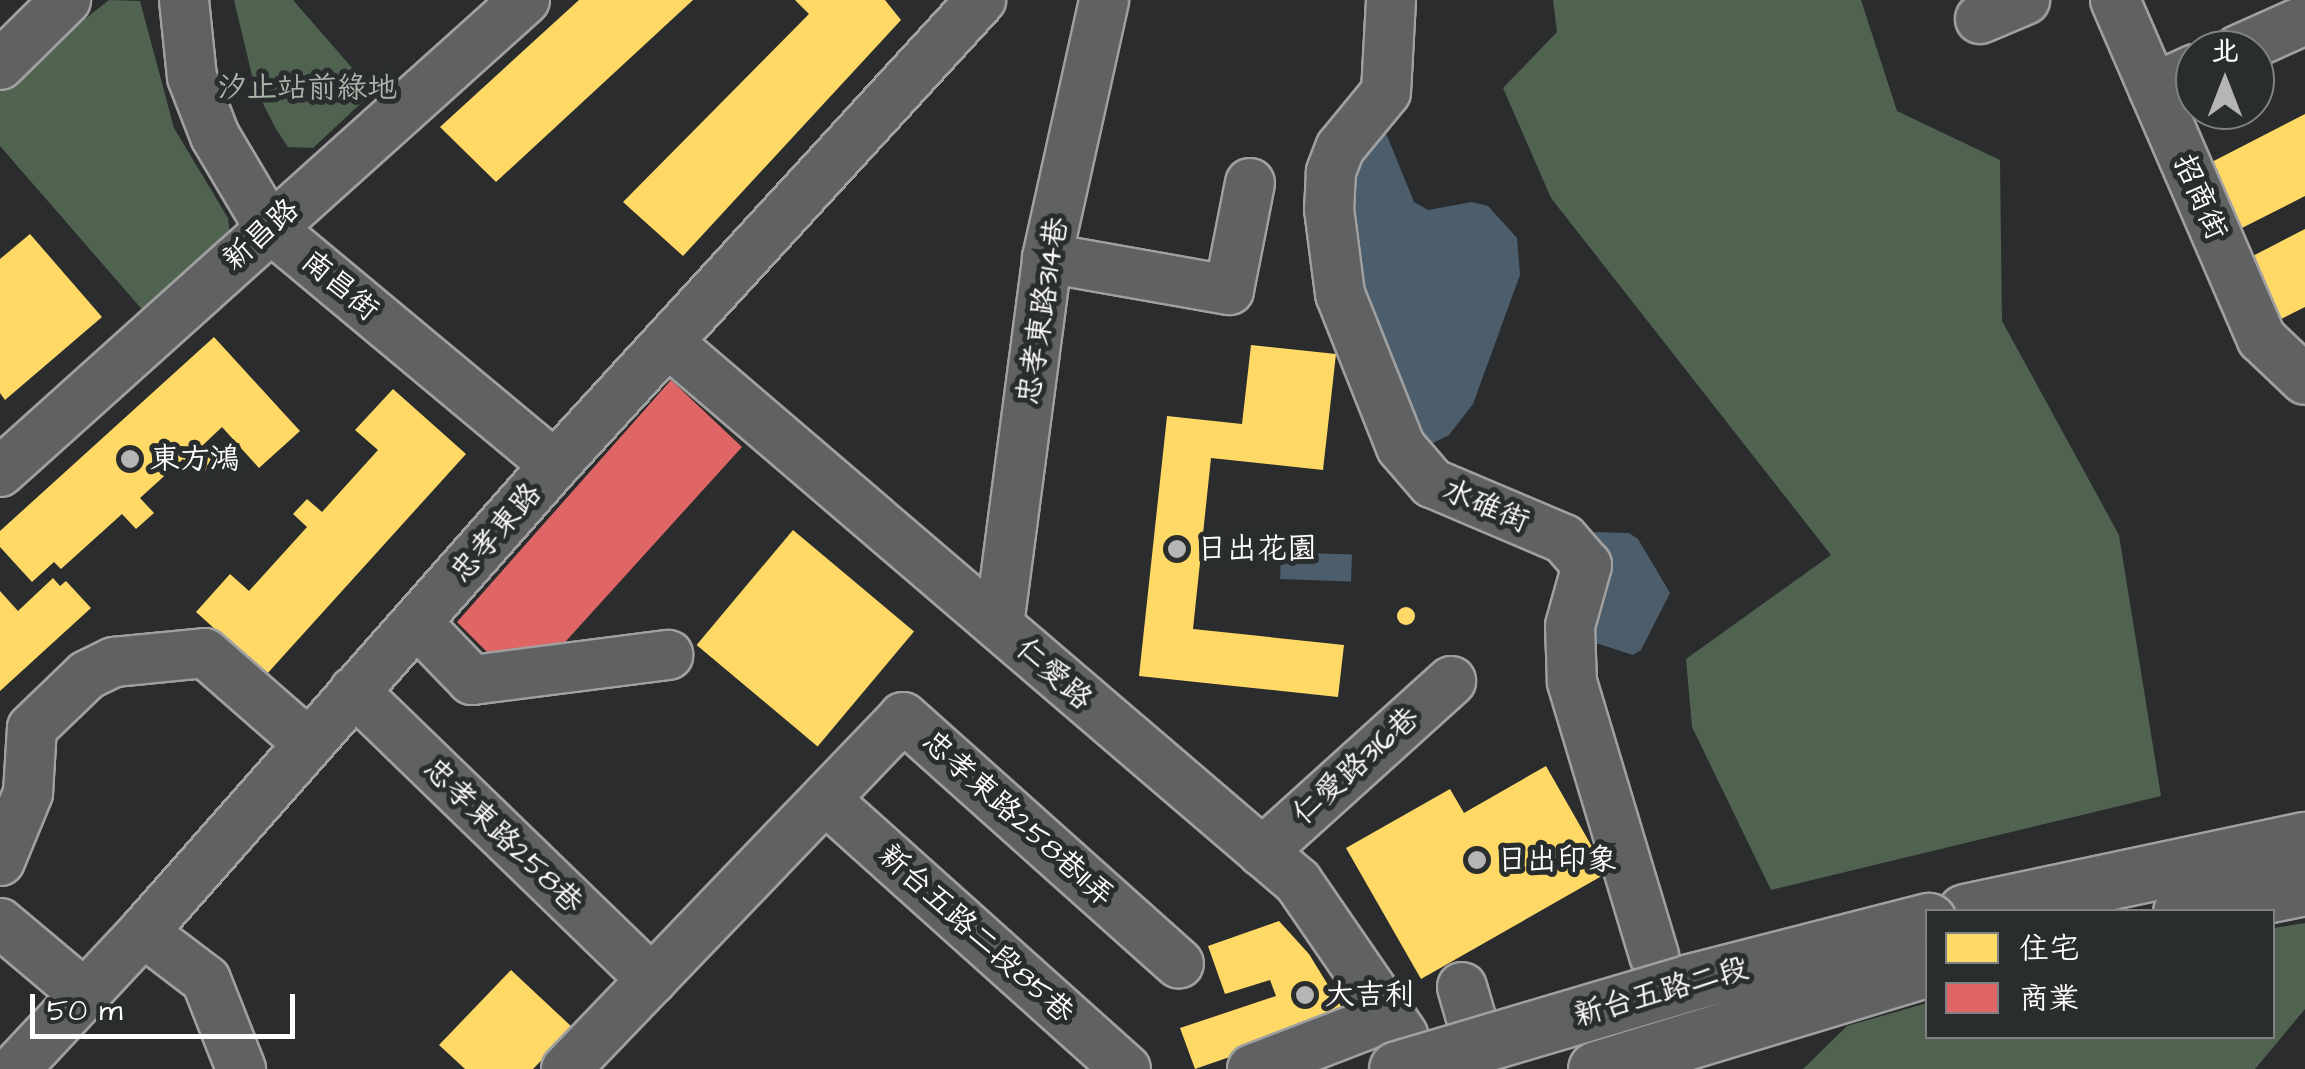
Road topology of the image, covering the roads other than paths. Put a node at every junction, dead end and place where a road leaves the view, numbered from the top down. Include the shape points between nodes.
1 (66, 0) edge
2 (184, 0) edge
3 (525, 0) edge
4 (1104, 0) edge
5 (1390, 0) edge
6 (2025, 0) edge
7 (2115, 0) edge
8 (961, 7) edge
9 (1980, 18) dead end
10 (2305, 20) edge
11 (2275, 33) edge
12 (0, 65) edge
13 (2174, 79) edge
14 (1250, 183) dead end
15 (269, 227) junction
16 (1047, 258) junction
17 (670, 344) junction
18 (2305, 380) edge
19 (554, 465) junction
20 (0, 472) edge
21 (418, 624) junction
22 (999, 626) junction
23 (668, 655) dead end
24 (1451, 681) dead end
25 (354, 692) junction
26 (16, 726) edge
27 (309, 744) junction
28 (826, 800) junction
29 (2305, 840) edge
30 (1262, 852) junction
31 (0, 861) edge
32 (2305, 886) edge
33 (1979, 909) edge
34 (2195, 909) edge
35 (1925, 922) edge
36 (0, 923) edge
37 (143, 932) junction
38 (1654, 956) dead end
39 (1179, 964) dead end
40 (1925, 969) edge
41 (652, 980) junction
42 (1462, 987) dead end
43 (83, 992) junction
44 (1396, 1040) edge
45 (1479, 1045) junction
46 (14, 1069) edge
47 (241, 1069) edge
48 (566, 1069) edge
49 (1126, 1069) edge
50 (1252, 1069) edge
51 (1596, 1069) edge

1 - 12 street
2 - 15 street, 南昌街 via 198,92 215,136
3 - 15 street, 新昌路
4 - 16 street, 忠孝東路314巷
5 - 38 street, 水碓街 via 1386,92 1340,148 1331,172 1340,294 1401,447 1432,483 1564,540 1587,565 1570,626 1572,682
6 - 9 street
7 - 13 street, 招商街
8 - 17 street, 忠孝東路
10 - 11 street
13 - 18 street, 招商街 via 2262,340
14 - 16 street via 1229,290
15 - 19 street, 南昌街
15 - 20 street, 新昌路
16 - 22 street, 忠孝東路314巷
17 - 19 street, 忠孝東路
17 - 22 street, 仁愛路
19 - 21 street, 忠孝東路
21 - 23 street via 472,680
21 - 25 street, 忠孝東路
22 - 30 street, 仁愛路
24 - 30 street, 仁愛路316巷
25 - 27 street, 忠孝東路
25 - 41 street, 忠孝東路258巷
26 - 27 street via 114,662 205,653
26 - 31 street via 28,792
27 - 37 street, 忠孝東路
28 - 39 street, 忠孝東路258巷11弄 via 903,716
28 - 41 street, 忠孝東路258巷11弄
28 - 49 street, 新台五路二段85巷
29 - 33 main road
30 - 44 street, 仁愛路 via 1298,882
32 - 34 main road
35 - 45 main road, 新台五路二段, bridge
36 - 43 street
37 - 43 street, 忠孝東路
37 - 47 street via 206,980
40 - 51 main road, 新台五路二段, bridge
41 - 48 street, 忠孝東路258巷11弄
42 - 45 street
43 - 46 street, 忠孝東路
44 - 45 main road, 新台五路二段, bridge
44 - 50 street

